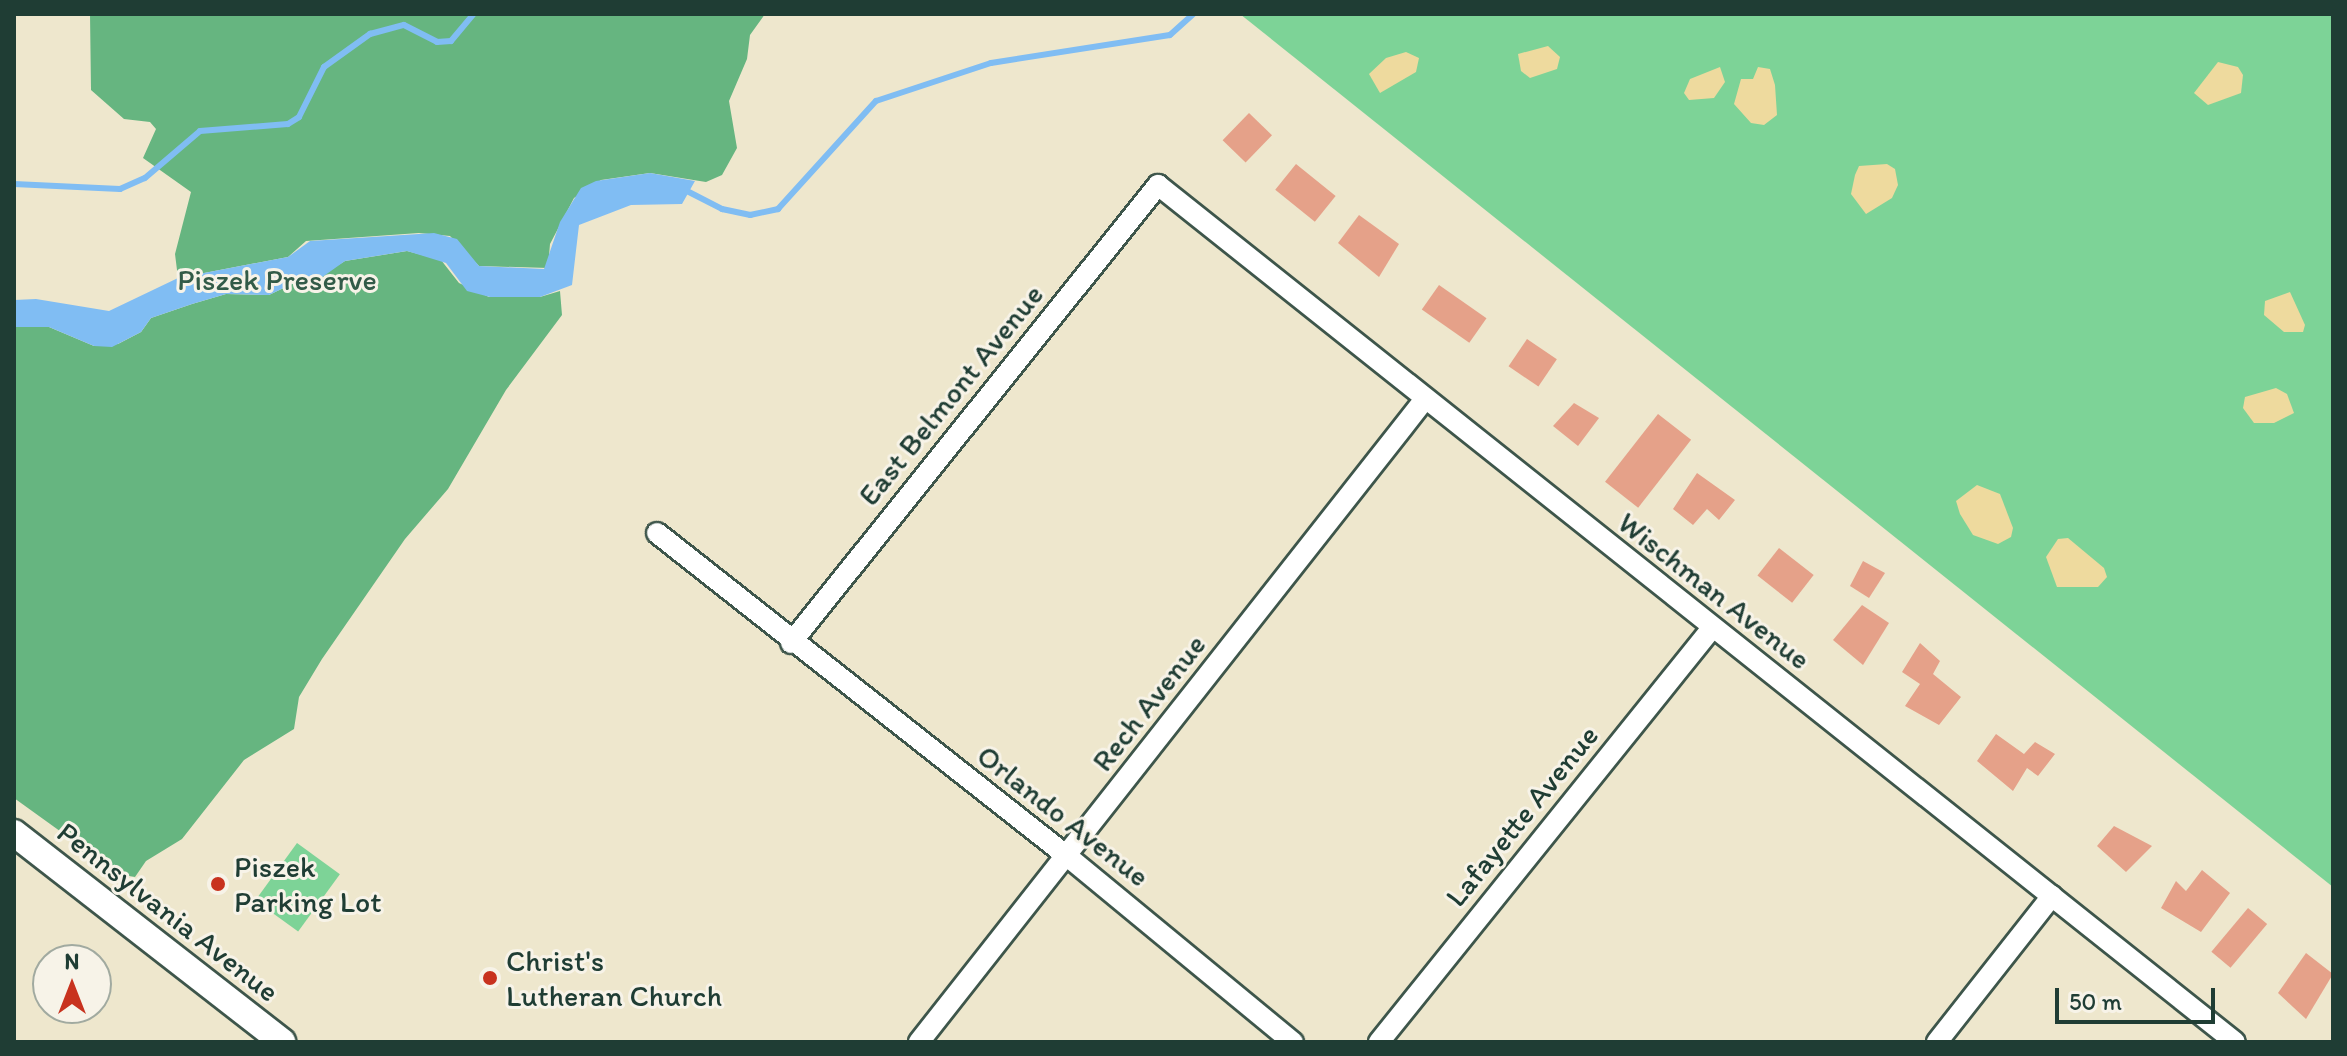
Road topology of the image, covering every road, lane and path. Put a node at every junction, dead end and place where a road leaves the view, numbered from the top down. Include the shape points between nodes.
1 (1158, 185) joint
2 (1425, 399) junction
3 (657, 533) dead end
4 (1712, 628) junction
5 (791, 643) junction
6 (14, 833) edge
7 (1067, 856) junction
8 (2052, 896) junction
9 (282, 1042) edge
10 (919, 1042) edge
11 (1293, 1042) edge
12 (1379, 1042) edge
13 (1937, 1042) edge
14 (2235, 1042) edge

1 - 2 street, Wischman Avenue
1 - 5 street, East Belmont Avenue
2 - 4 street, Wischman Avenue
2 - 7 street, Rech Avenue
3 - 5 street, Orlando Avenue
4 - 8 street, Wischman Avenue
4 - 12 street, Lafayette Avenue
5 - 7 street, Orlando Avenue
6 - 9 main road, Pennsylvania Avenue
7 - 10 street, Rech Avenue
7 - 11 street, Orlando Avenue
8 - 13 street
8 - 14 street, Wischman Avenue

